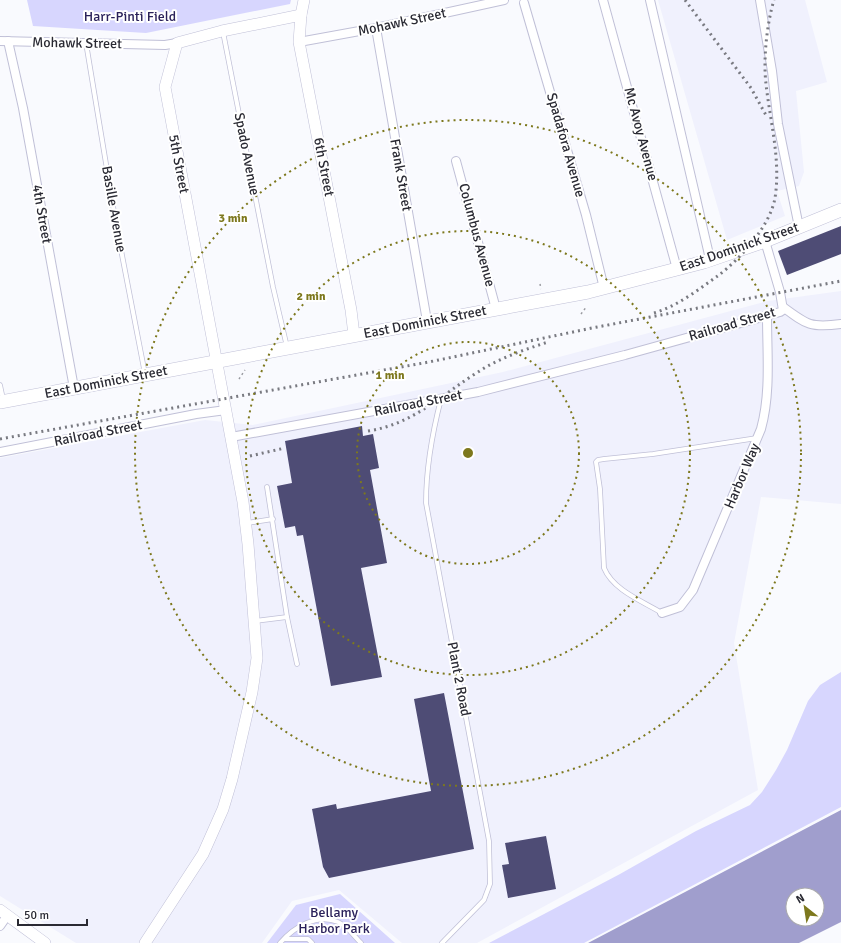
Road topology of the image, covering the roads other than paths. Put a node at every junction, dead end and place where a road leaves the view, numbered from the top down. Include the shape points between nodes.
1 (304, 0) edge
2 (504, 0) edge
3 (603, 0) edge
4 (650, 0) edge
5 (760, 0) edge
6 (524, 3) dead end
7 (301, 15) junction
8 (376, 28) junction
9 (222, 31) junction
10 (4, 41) edge
11 (299, 42) junction
12 (86, 43) junction
13 (177, 43) junction
14 (456, 161) dead end
15 (841, 210) edge
16 (799, 227) junction
17 (765, 241) junction
18 (710, 260) junction
19 (677, 269) junction
20 (604, 288) junction
21 (783, 307) junction
22 (496, 309) junction
23 (767, 316) junction
24 (427, 322) junction
25 (841, 324) edge
26 (354, 335) junction
27 (288, 347) junction
28 (217, 361) junction
29 (145, 374) junction
30 (0, 385) edge
31 (74, 388) junction
32 (442, 399) junction
33 (2, 401) edge
34 (226, 410) junction
35 (231, 438) junction
36 (757, 438) junction
37 (0, 452) edge
38 (267, 487) dead end
39 (273, 519) junction
40 (246, 523) junction
41 (662, 613) joint
42 (287, 617) junction
43 (254, 621) junction
44 (297, 664) dead end
45 (4, 913) edge
46 (0, 926) edge
47 (284, 939) junction
48 (45, 943) edge
49 (145, 943) edge
50 (280, 943) edge
51 (312, 943) edge
52 (362, 943) edge
53 (442, 943) edge

1 - 7 street, 6th Street
2 - 8 street, Mohawk Street
3 - 19 street, Mc Avoy Avenue
4 - 18 street
5 - 16 street via 778,124
6 - 20 street, Spadafora Avenue via 586,215
7 - 9 street
7 - 11 street, 6th Street
8 - 11 street, Mohawk Street
8 - 24 street, Frank Street
9 - 13 street
9 - 27 lane, Spado Avenue via 273,287
10 - 12 street, Mohawk Street
10 - 31 street, 4th Street via 23,108
11 - 26 street, 6th Street via 352,310
12 - 13 street, Mohawk Street
12 - 29 lane, Basille Avenue via 116,224
13 - 28 street, 5th Street via 170,64 165,95
14 - 22 street, Columbus Avenue
15 - 16 main road, East Dominick Street
16 - 17 main road, East Dominick Street
17 - 18 main road, East Dominick Street
17 - 21 street, Railroad Street
18 - 19 main road, East Dominick Street
19 - 20 main road, East Dominick Street
20 - 22 main road, East Dominick Street
21 - 23 street, Railroad Street via 780,312
21 - 25 street via 804,323 814,326
22 - 24 main road, East Dominick Street
23 - 32 street, Railroad Street via 478,392
23 - 36 street, Harbor Way via 766,413
24 - 26 main road, East Dominick Street
26 - 27 main road, East Dominick Street
27 - 28 main road, East Dominick Street
28 - 29 main road, East Dominick Street
28 - 34 street, 5th Street
29 - 31 main road, East Dominick Street
30 - 33 lane
31 - 33 main road, East Dominick Street
32 - 35 street, Railroad Street
32 - 53 lane, Plant 2 Road via 426,474 426,503 489,841 490,884 484,900
34 - 35 street
34 - 37 street, Railroad Street
35 - 40 street
36 - 41 street, Harbor Way via 693,590 680,607
36 - 41 lane via 596,462 604,568 608,578 621,589
38 - 39 lane
39 - 40 lane
39 - 42 lane
40 - 43 street
42 - 43 lane
42 - 44 lane
43 - 49 street via 257,658 252,692 223,809 203,854
45 - 46 street
45 - 48 street
47 - 50 lane
47 - 51 lane via 308,939
47 - 52 lane via 293,930 316,919 339,922

